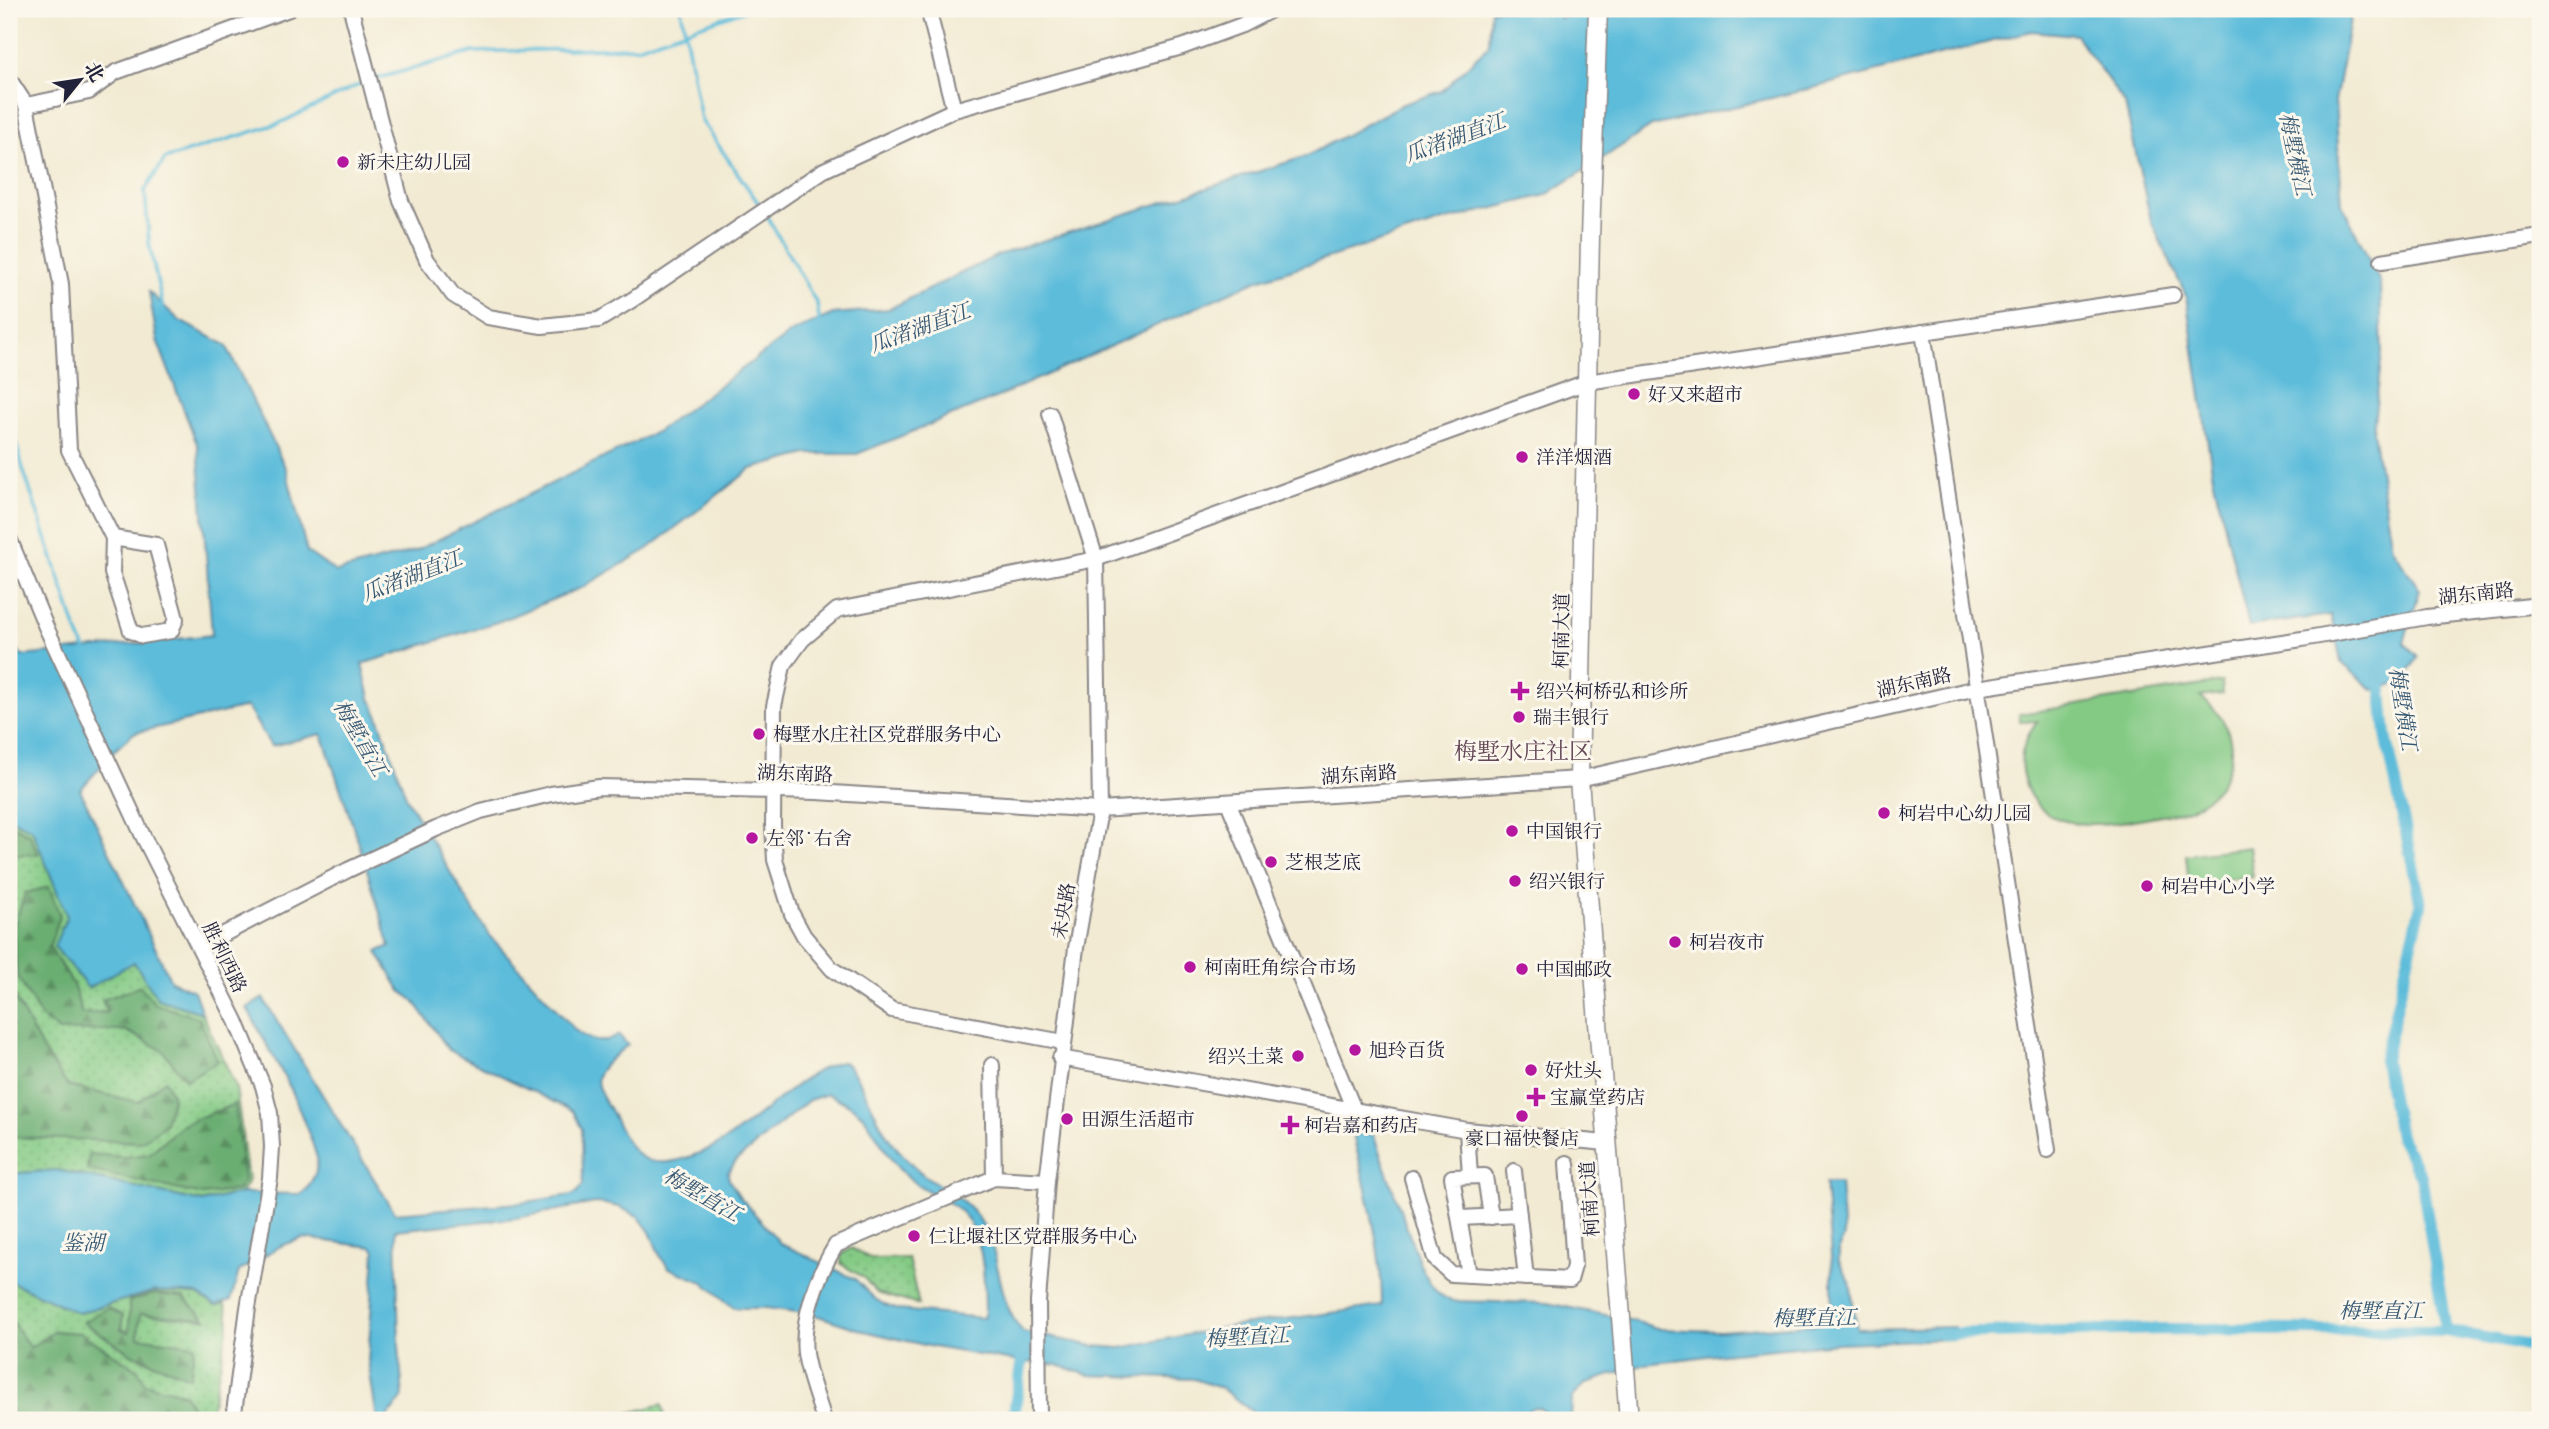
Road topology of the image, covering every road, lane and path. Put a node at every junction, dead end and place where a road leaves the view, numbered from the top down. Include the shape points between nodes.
1 (289, 9) edge
2 (351, 9) edge
3 (928, 9) edge
4 (1272, 9) edge
5 (1598, 9) edge
6 (9, 79) edge
7 (26, 105) junction
8 (954, 110) junction
9 (2540, 236) edge
10 (2382, 261) dead end
11 (2173, 295) dead end
12 (1923, 332) junction
13 (1587, 382) junction
14 (1050, 415) dead end
15 (9, 538) edge
16 (113, 538) junction
17 (1096, 559) junction
18 (2540, 605) edge
19 (1977, 688) junction
20 (1579, 779) junction
21 (773, 791) junction
22 (1228, 802) junction
23 (1100, 810) junction
24 (199, 947) junction
25 (1063, 1042) junction
26 (1060, 1058) junction
27 (992, 1065) dead end
28 (1354, 1110) junction
29 (1467, 1129) junction
30 (1606, 1143) junction
31 (2048, 1150) dead end
32 (1567, 1163) dead end
33 (1514, 1171) dead end
34 (1470, 1175) junction
35 (993, 1178) junction
36 (1412, 1178) dead end
37 (1047, 1181) junction
38 (1519, 1215) junction
39 (1491, 1217) junction
40 (1461, 1218) junction
41 (1469, 1275) junction
42 (1526, 1278) junction
43 (233, 1420) edge
44 (824, 1420) edge
45 (1039, 1420) edge
46 (1629, 1420) edge

1 - 7 street via 116,72 89,92
2 - 8 street via 401,201 427,260 453,295 488,317 542,326 599,320 824,170
3 - 8 street
4 - 8 street via 1242,26 1182,47
5 - 13 main road, 柯南大道
6 - 7 street
7 - 16 street via 61,284 69,450
9 - 10 street
11 - 12 street
12 - 13 street
12 - 19 street
13 - 17 street
13 - 20 main road, 柯南大道
14 - 17 street, 未央路
15 - 24 street, 胜利西路 via 143,836
16 - 16 street via 112,573 131,631 142,636 171,631 176,619 156,545
17 - 21 street via 838,610 802,640 783,666 774,706
17 - 23 street, 未央路
18 - 19 street, 湖东南路 via 2427,617
19 - 20 street, 湖东南路
19 - 31 street
20 - 22 street, 湖东南路
20 - 30 main road, 柯南大道
21 - 23 street, 湖东南路
21 - 24 street, 湖东南路 via 599,787 481,811 348,870
21 - 25 street via 775,860 784,895 804,936 832,969 892,1010
22 - 23 street, 湖东南路
22 - 28 street
23 - 25 street, 未央路
24 - 43 street, 胜利西路 via 264,1086 270,1124 270,1178
25 - 26 street, 未央路
26 - 28 street
26 - 37 street, 未央路
27 - 35 street
28 - 29 street
29 - 30 street
29 - 34 street
30 - 46 main road, 柯南大道
32 - 42 street via 1574,1266 1570,1280
33 - 38 street
34 - 39 street via 1485,1176
34 - 40 street via 1452,1177
35 - 37 street
35 - 44 street via 836,1245 807,1315 805,1353
36 - 41 street via 1435,1259 1451,1274
37 - 45 street, 未央路 via 1038,1302
38 - 39 street
38 - 42 street
39 - 40 street
40 - 41 street
41 - 42 street

